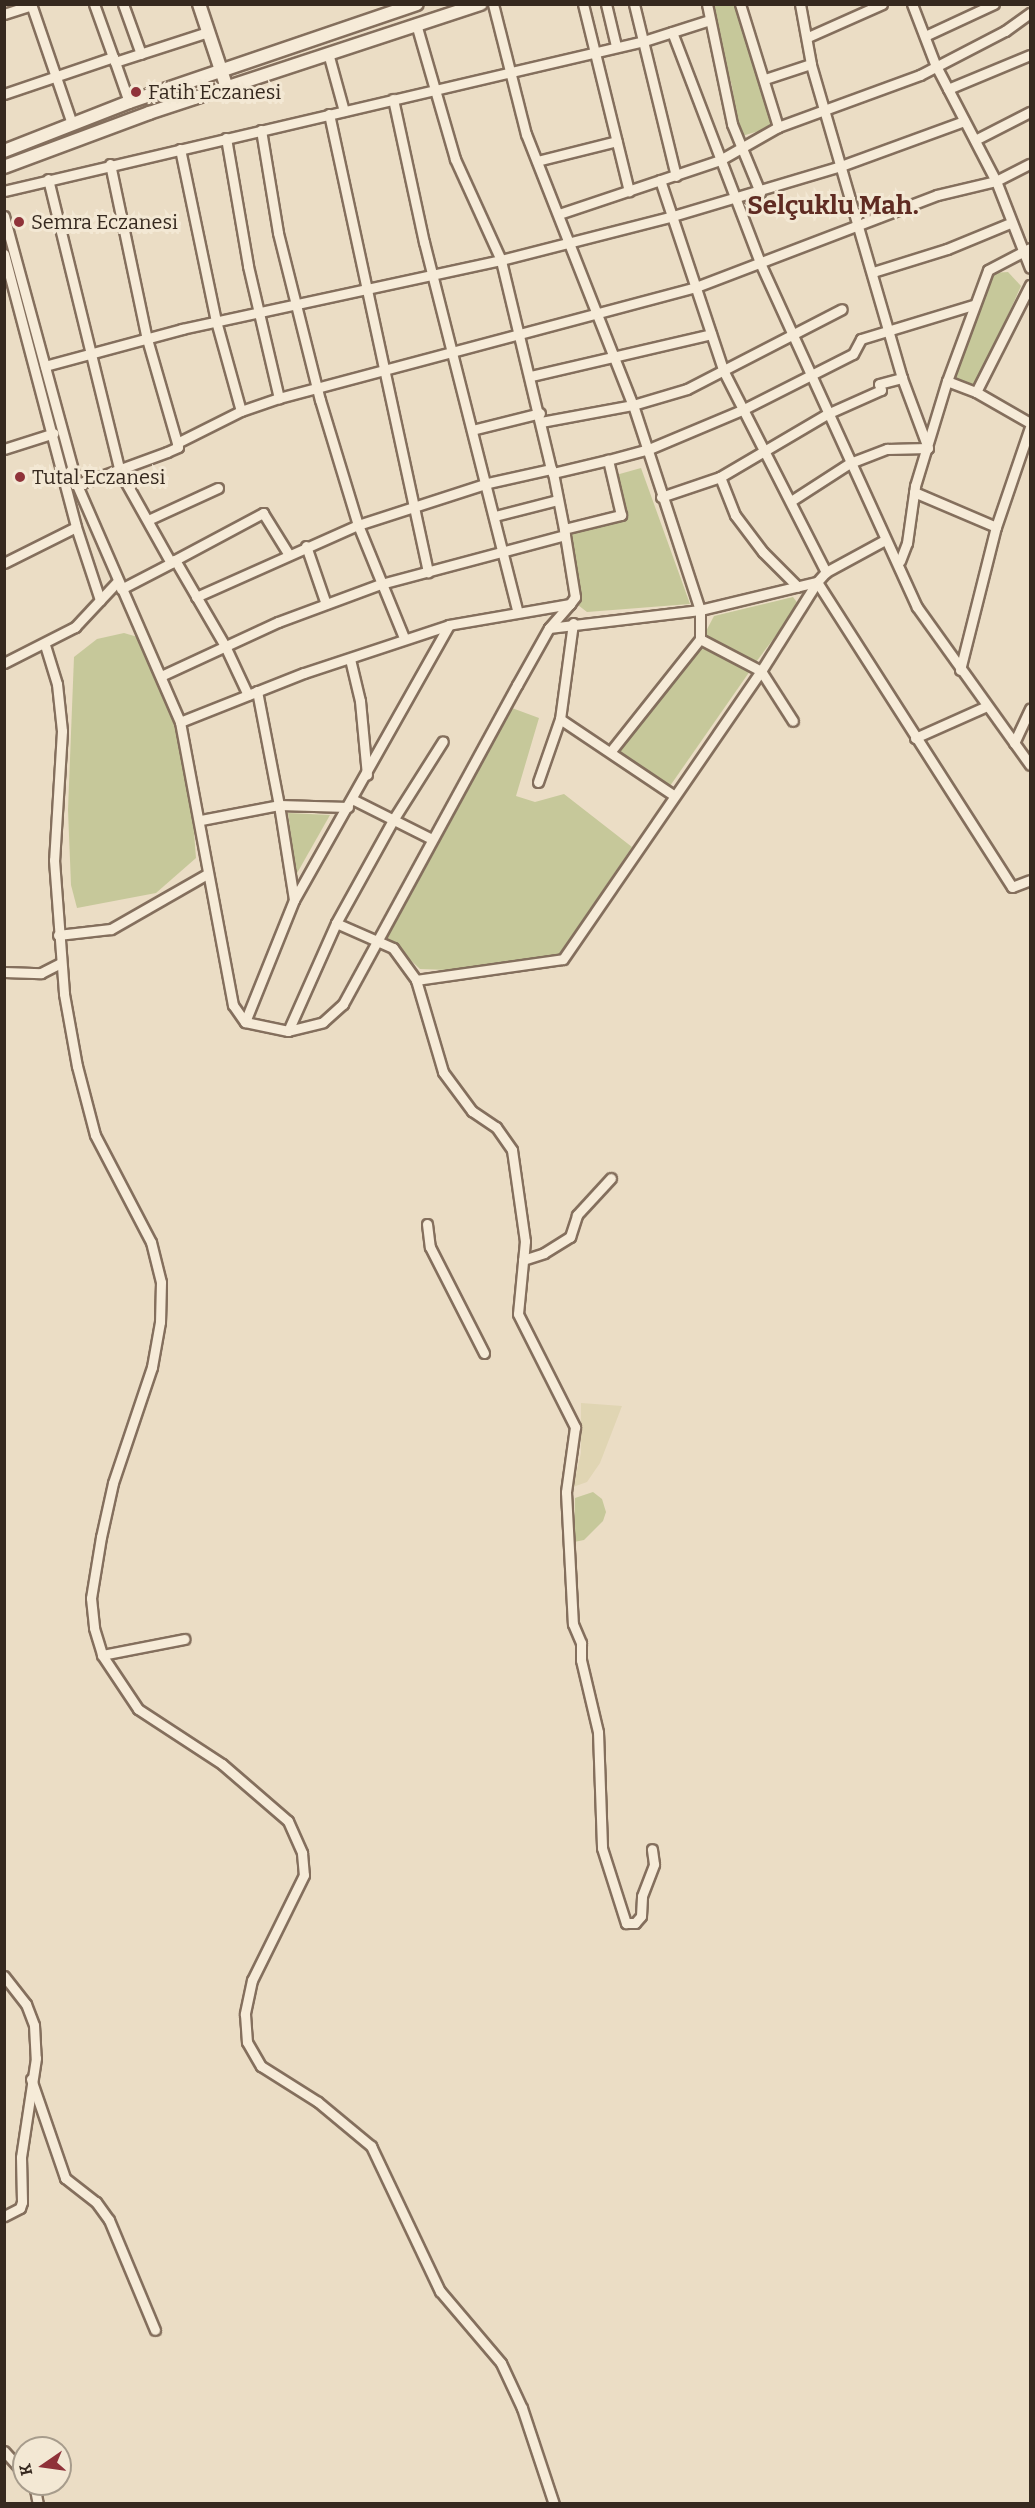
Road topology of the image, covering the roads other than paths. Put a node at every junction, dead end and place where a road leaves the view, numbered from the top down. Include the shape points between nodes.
1 (94, 4) edge
2 (123, 4) edge
3 (199, 4) edge
4 (206, 4) edge
5 (417, 4) edge
6 (481, 4) edge
7 (493, 4) edge
8 (583, 4) edge
9 (606, 4) edge
10 (634, 4) edge
11 (707, 4) edge
12 (740, 4) edge
13 (800, 4) edge
14 (882, 4) edge
15 (912, 4) edge
16 (993, 4) edge
17 (31, 5) edge
18 (1030, 13) edge
19 (4, 14) edge
20 (710, 21) junction
21 (416, 24) junction
22 (208, 32) junction
23 (672, 32) junction
24 (925, 36) junction
25 (808, 37) junction
26 (644, 41) junction
27 (616, 46) junction
28 (595, 52) junction
29 (328, 53) junction
30 (141, 54) junction
31 (1030, 55) edge
32 (114, 60) junction
33 (811, 64) junction
34 (935, 64) junction
35 (224, 69) junction
36 (511, 72) junction
37 (56, 76) junction
38 (765, 79) junction
39 (231, 86) junction
40 (433, 88) junction
41 (948, 89) junction
42 (4, 94) edge
43 (393, 99) junction
44 (129, 102) junction
45 (344, 111) junction
46 (825, 112) junction
47 (1030, 112) edge
48 (329, 114) junction
49 (964, 121) junction
50 (72, 123) junction
51 (778, 128) junction
52 (261, 130) junction
53 (226, 138) junction
54 (975, 140) junction
55 (617, 141) junction
56 (743, 145) junction
57 (180, 149) junction
58 (4, 151) edge
59 (720, 160) junction
60 (537, 161) junction
61 (110, 164) junction
62 (1030, 164) edge
63 (841, 166) junction
64 (4, 167) edge
65 (676, 176) junction
66 (48, 180) junction
67 (660, 180) junction
68 (996, 181) junction
69 (4, 191) edge
70 (629, 191) junction
71 (760, 192) junction
72 (734, 199) junction
73 (559, 214) junction
74 (4, 216) edge
75 (673, 216) junction
76 (1010, 223) junction
77 (858, 225) junction
78 (570, 243) junction
79 (1027, 251) edge
80 (4, 254) edge
81 (501, 260) junction
82 (761, 265) junction
83 (1030, 268) edge
84 (873, 272) junction
85 (433, 275) junction
86 (9, 285) edge
87 (1030, 285) edge
88 (365, 287) junction
89 (696, 287) junction
90 (295, 302) junction
91 (974, 305) junction
92 (842, 309) dead end
93 (260, 312) junction
94 (599, 315) junction
95 (216, 321) junction
96 (888, 329) junction
97 (521, 334) junction
98 (711, 334) junction
99 (793, 334) junction
100 (147, 339) junction
101 (454, 350) junction
102 (89, 354) junction
103 (613, 360) junction
104 (45, 366) junction
105 (381, 368) junction
106 (724, 372) junction
107 (808, 375) junction
108 (531, 376) junction
109 (902, 378) junction
110 (947, 381) junction
111 (316, 387) junction
112 (976, 392) junction
113 (279, 398) junction
114 (633, 405) junction
115 (742, 410) junction
116 (241, 411) junction
117 (827, 414) junction
118 (540, 418) junction
119 (472, 430) junction
120 (1030, 430) edge
121 (54, 433) junction
122 (177, 443) junction
123 (928, 448) junction
124 (4, 449) edge
125 (649, 449) junction
126 (765, 453) junction
127 (608, 460) junction
128 (850, 463) junction
129 (551, 471) junction
130 (120, 472) junction
131 (720, 477) junction
132 (488, 483) junction
133 (77, 485) junction
134 (218, 488) dead end
135 (914, 492) junction
136 (661, 497) junction
137 (558, 500) junction
138 (790, 501) junction
139 (414, 509) junction
140 (495, 516) junction
141 (148, 520) junction
142 (358, 525) junction
143 (76, 527) junction
144 (996, 527) junction
145 (564, 532) junction
146 (885, 540) junction
147 (306, 546) junction
148 (503, 550) junction
149 (289, 555) junction
150 (900, 561) junction
151 (173, 562) junction
152 (4, 563) edge
153 (428, 572) junction
154 (826, 572) junction
155 (817, 582) junction
156 (381, 585) junction
157 (119, 586) junction
158 (798, 587) junction
159 (196, 597) junction
160 (100, 600) junction
161 (326, 604) junction
162 (570, 604) junction
163 (517, 610) junction
164 (700, 610) junction
165 (573, 623) junction
166 (450, 625) junction
167 (549, 628) junction
168 (404, 638) junction
169 (700, 639) junction
170 (45, 645) junction
171 (225, 646) junction
172 (350, 658) junction
173 (4, 663) edge
174 (761, 670) junction
175 (960, 670) junction
176 (161, 676) junction
177 (252, 693) junction
178 (987, 706) junction
179 (1030, 709) edge
180 (560, 718) junction
181 (794, 721) dead end
182 (180, 722) junction
183 (915, 738) junction
184 (443, 741) dead end
185 (1014, 743) junction
186 (610, 752) junction
187 (1030, 765) edge
188 (366, 775) junction
189 (538, 782) dead end
190 (673, 795) junction
191 (350, 803) junction
192 (279, 805) junction
193 (201, 820) junction
194 (393, 820) junction
195 (430, 838) junction
196 (207, 874) junction
197 (1030, 880) edge
198 (294, 900) junction
199 (336, 923) junction
200 (58, 935) junction
201 (374, 942) junction
202 (61, 963) junction
203 (4, 972) edge
204 (416, 980) junction
205 (245, 1022) junction
206 (288, 1031) junction
207 (611, 1178) dead end
208 (427, 1224) dead end
209 (522, 1260) junction
210 (484, 1353) dead end
211 (184, 1639) dead end
212 (102, 1655) junction
213 (652, 1850) dead end
214 (4, 1976) edge
215 (31, 2079) junction
216 (4, 2216) edge
217 (156, 2330) dead end
218 (554, 2504) edge

1 - 32 street
2 - 30 street
3 - 22 main road
4 - 35 main road
5 - 35 main road
6 - 21 main road
7 - 36 street
8 - 28 street
9 - 27 street
10 - 26 street
11 - 20 street
12 - 38 street
13 - 25 street
14 - 25 street
15 - 24 street
16 - 24 street
17 - 19 street
17 - 37 street
18 - 34 street via 1005,31
20 - 23 street
20 - 56 street via 732,124
21 - 29 main road
21 - 40 street
22 - 30 street
22 - 35 main road
23 - 26 street
23 - 59 street
24 - 34 street
25 - 33 street
26 - 27 street
26 - 65 street
27 - 28 street
28 - 36 street
28 - 55 street
29 - 39 main road
29 - 45 street
30 - 32 street
31 - 41 street
32 - 37 street
32 - 44 street
33 - 38 street
33 - 46 street
34 - 41 street
34 - 46 street via 920,75
35 - 39 main road
35 - 44 main road
36 - 40 street
36 - 60 street
37 - 42 street
37 - 50 street
38 - 51 street
39 - 64 main road
40 - 43 street
40 - 81 street via 455,159
41 - 49 street
43 - 45 street
43 - 85 street
44 - 50 main road
45 - 48 street
46 - 51 street
46 - 63 street
47 - 54 street
48 - 52 street
48 - 88 street
49 - 54 street
49 - 63 street
50 - 58 main road
51 - 56 street
52 - 53 street
52 - 90 street via 278,233
53 - 57 street
53 - 93 street
54 - 68 street
55 - 60 street
55 - 70 street
56 - 59 street
56 - 71 street
57 - 61 street
57 - 95 street
59 - 65 street
59 - 72 street
60 - 73 street
61 - 66 street
61 - 100 street
62 - 68 street
63 - 71 street
63 - 77 street
65 - 67 street
66 - 69 street
66 - 102 street
67 - 70 street
67 - 75 street
68 - 76 street
68 - 77 street via 937,195
70 - 73 street
71 - 72 street
72 - 75 street
72 - 82 street
73 - 78 street
74 - 104 street
75 - 78 street
75 - 89 street
76 - 79 street
76 - 84 street via 947,249
77 - 82 street
77 - 84 street
78 - 81 street
78 - 94 street
79 - 83 street
79 - 91 street via 988,270
80 - 86 street
81 - 85 street
81 - 97 street
82 - 89 street
82 - 99 street
84 - 96 street
85 - 88 street
85 - 101 street
86 - 121 street
87 - 112 street
88 - 90 street
88 - 105 street
89 - 94 street
89 - 98 street
90 - 93 street
90 - 111 street
91 - 96 street
91 - 110 street
92 - 99 street
93 - 95 street
93 - 113 street
94 - 97 street
94 - 103 street
95 - 100 street
95 - 116 street
96 - 107 street via 861,339 853,354
96 - 109 street
97 - 101 street
97 - 108 street
98 - 103 street
98 - 106 street
99 - 106 street
99 - 107 street
100 - 102 street
100 - 122 street
101 - 105 street
101 - 119 street
102 - 104 street
102 - 130 street
103 - 108 street
103 - 114 street
104 - 133 street
105 - 111 street
105 - 139 street
106 - 114 street via 687,389
106 - 115 street
107 - 115 street
107 - 117 street
108 - 118 street
109 - 117 street via 879,384 881,390
109 - 123 street
110 - 112 street
110 - 123 street
111 - 113 street
111 - 142 street
112 - 120 street
113 - 116 street
114 - 118 street
114 - 125 street
115 - 125 street
115 - 126 street
116 - 122 street
117 - 126 street
117 - 128 street
118 - 119 street
118 - 129 street
119 - 132 street
120 - 144 street
121 - 124 street
121 - 143 street
122 - 130 street via 173,450
123 - 128 street via 887,449
123 - 135 street
125 - 127 street
125 - 136 street
126 - 131 street
126 - 138 street
127 - 129 street
127 - 145 street via 621,515
128 - 138 street
128 - 146 street
129 - 132 street
129 - 137 street
130 - 133 street
130 - 141 street
131 - 136 street
131 - 158 street via 735,515 763,552
132 - 139 street
132 - 140 street
133 - 157 street
134 - 141 street
135 - 144 street
135 - 150 street
136 - 164 street via 686,560
137 - 140 street
137 - 145 street
138 - 154 street
139 - 142 street
139 - 153 street
140 - 148 street
141 - 151 street
142 - 147 street
142 - 156 street
143 - 152 street
143 - 160 street
144 - 175 street
145 - 148 street
145 - 162 street via 575,597
146 - 150 street
146 - 154 street
147 - 149 street
147 - 161 street
148 - 153 street
148 - 163 street
149 - 151 street via 263,513
149 - 159 street
150 - 175 street via 917,607
151 - 157 street
151 - 159 street
153 - 156 street
154 - 155 street
155 - 158 street
155 - 174 street
155 - 183 street
156 - 161 street
156 - 168 street
157 - 160 street
157 - 176 street
158 - 164 street
159 - 171 street
160 - 170 street via 75,627
161 - 171 street
162 - 163 street
162 - 167 street
163 - 166 street
164 - 165 street
164 - 169 street
165 - 167 street
165 - 180 street
166 - 168 street
166 - 188 street
167 - 195 street via 489,742
168 - 172 street
169 - 174 street
169 - 186 street
170 - 173 street
170 - 200 street via 57,684 62,731 54,860
171 - 176 street
171 - 177 street
172 - 177 street
172 - 188 street via 360,701
174 - 181 street
174 - 190 street
175 - 178 street
176 - 182 street
177 - 182 street
177 - 192 street
178 - 183 street
178 - 185 street
179 - 185 street
180 - 186 street
180 - 189 street
182 - 193 street
183 - 197 street via 1012,887
184 - 194 street
185 - 187 street
186 - 190 street
188 - 191 street
190 - 204 street via 563,959
191 - 192 street
191 - 194 street
191 - 198 street
192 - 193 street
192 - 198 street
193 - 196 street
194 - 195 street
194 - 199 street
195 - 201 street
196 - 200 street via 111,929
196 - 205 street via 232,1005
198 - 205 street
199 - 201 street
199 - 206 street
200 - 202 street
201 - 204 street via 393,948
201 - 206 street via 343,1004 323,1022
202 - 203 street via 41,973
202 - 212 street via 76,1066 95,1134 151,1242 160,1282 160,1322 152,1367 113,1483 93,1588 94,1628
204 - 209 street via 443,1071 472,1111 496,1127 512,1150 522,1206
205 - 206 street
207 - 209 street via 577,1215 570,1236 544,1253
208 - 210 street via 430,1247
209 - 213 street via 518,1314 575,1427 566,1491 573,1624 581,1643 581,1660 598,1732 602,1848 626,1923 635,1923 641,1916 642,1896 654,1864
211 - 212 street
212 - 218 street via 138,1709 222,1764 288,1821 302,1853 304,1875 252,1980 245,2014 247,2042 261,2066 318,2102 371,2146 440,2291 501,2363 522,2408
214 - 215 street via 26,2004 34,2025 36,2058
215 - 216 street via 21,2157 22,2202 20,2208
215 - 217 street via 65,2178 96,2202 109,2220

